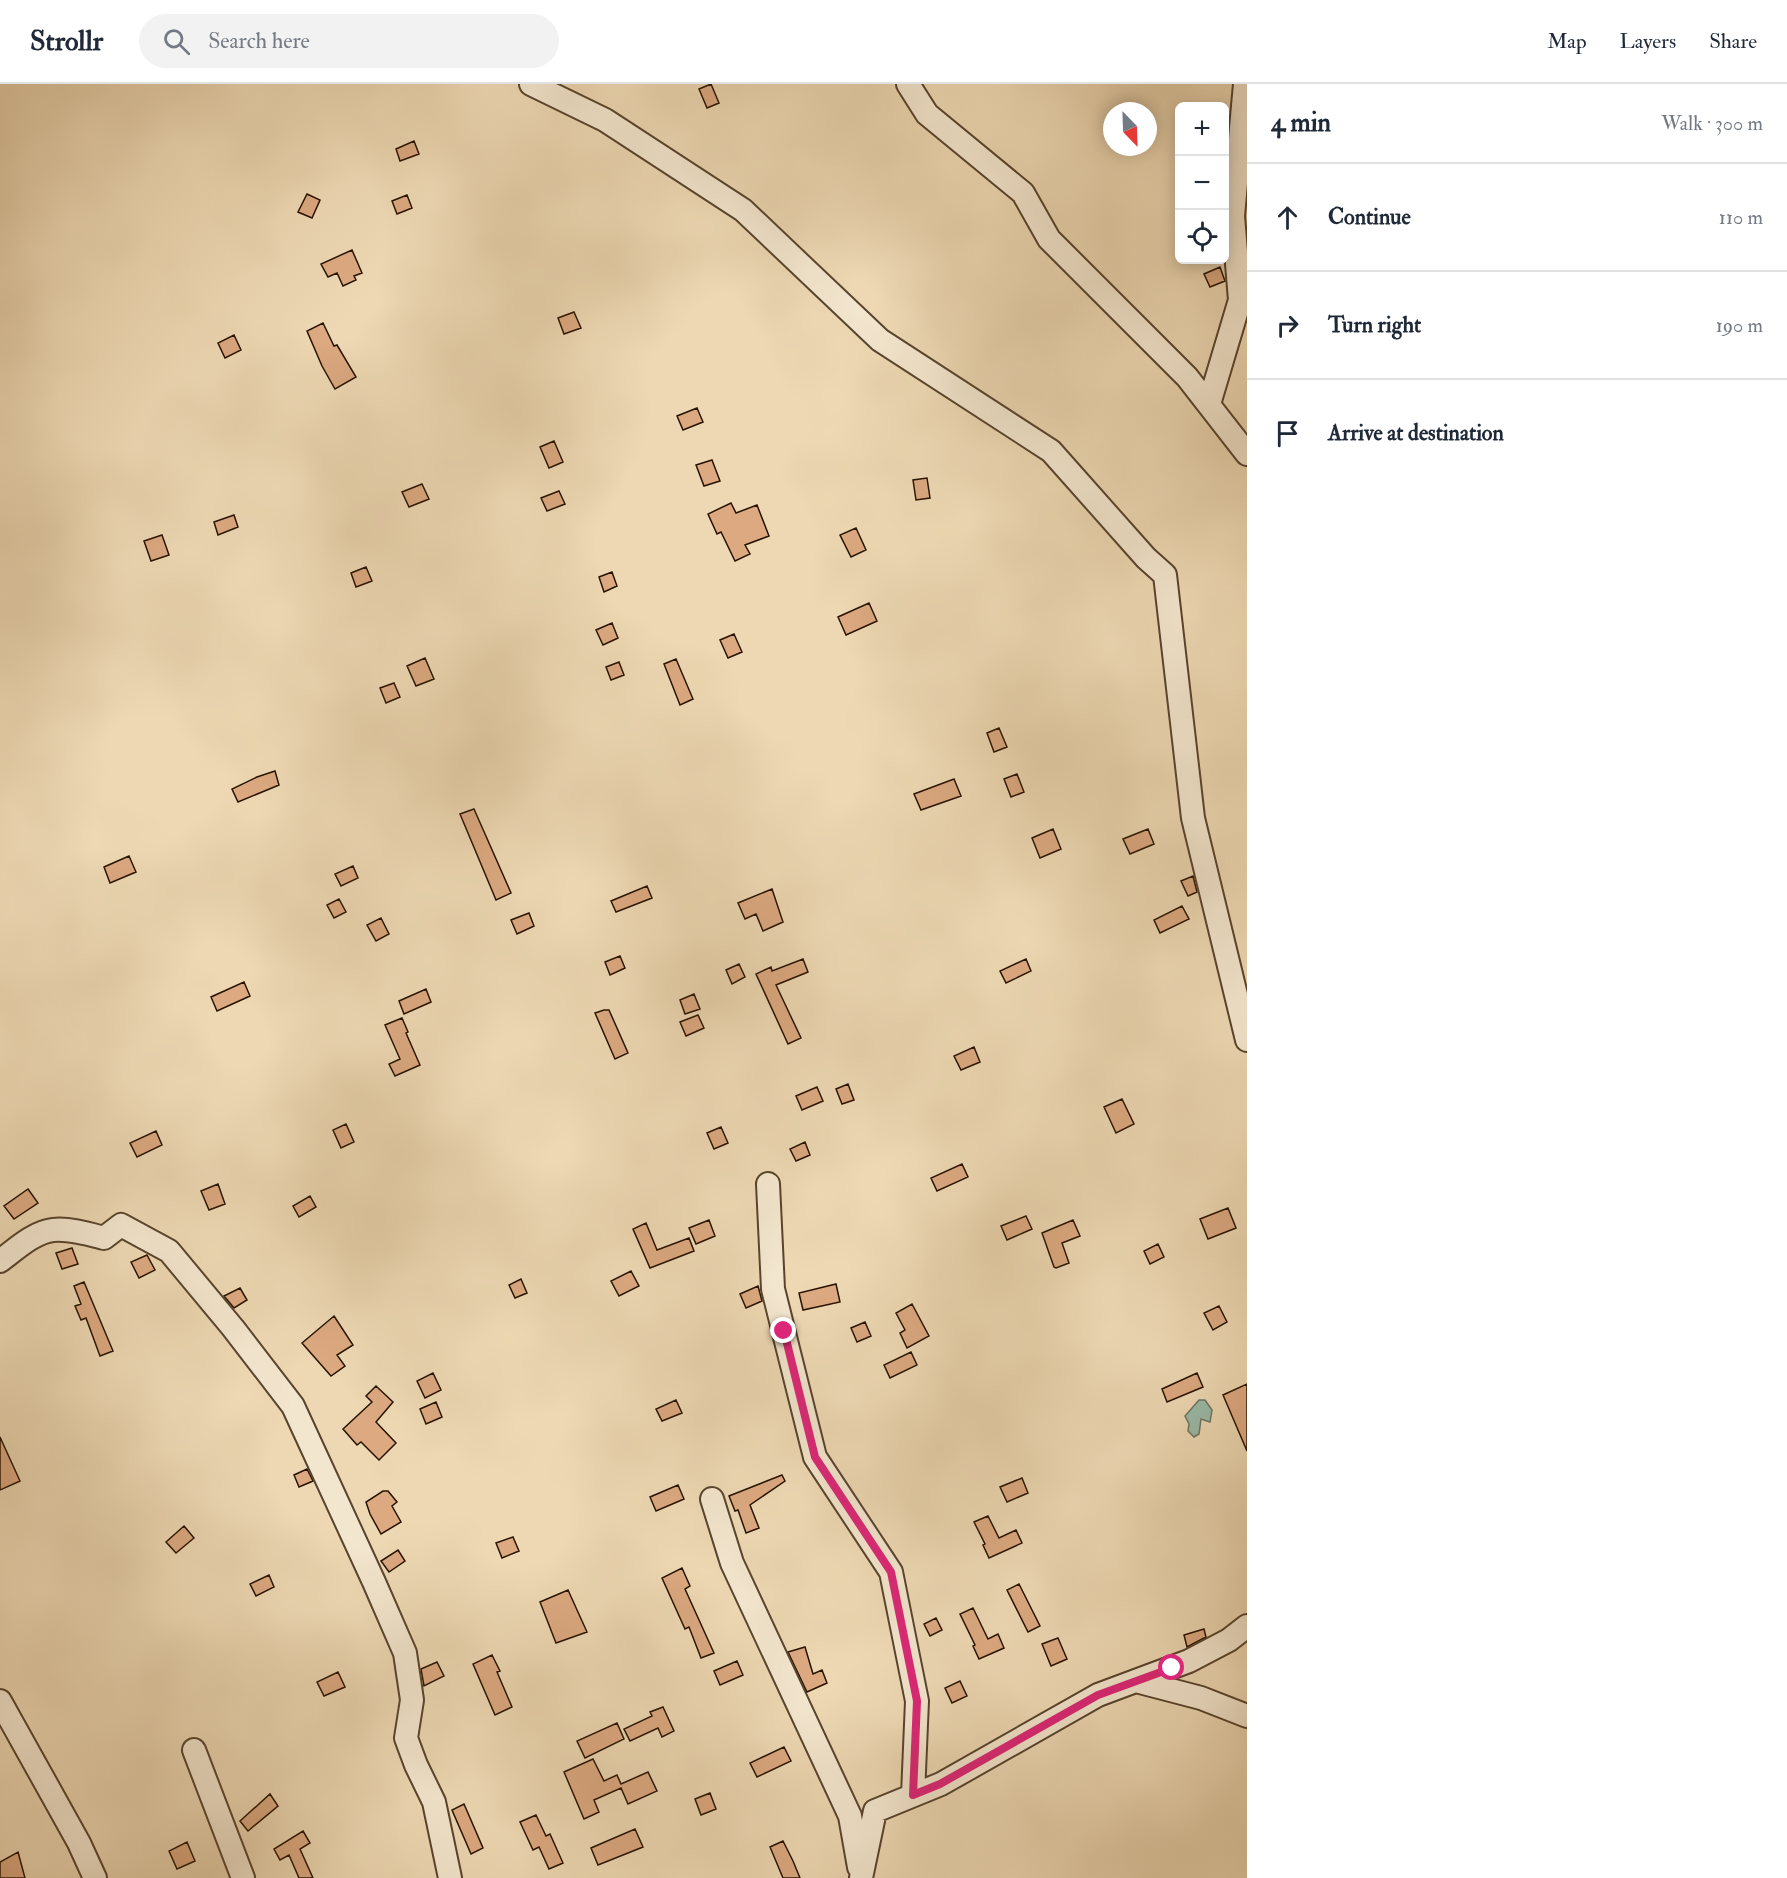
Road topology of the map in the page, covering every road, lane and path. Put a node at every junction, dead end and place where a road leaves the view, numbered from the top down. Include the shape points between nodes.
1 (531, 84) edge
2 (908, 84) edge
3 (1245, 84) edge
4 (1209, 404) junction
5 (1247, 454) edge
6 (1247, 1040) edge
7 (768, 1184) dead end
8 (0, 1261) edge
9 (712, 1499) dead end
10 (1247, 1626) edge
11 (1136, 1681) junction
12 (0, 1701) edge
13 (1247, 1716) edge
14 (194, 1750) dead end
15 (913, 1795) junction
16 (95, 1878) edge
17 (243, 1878) edge
18 (450, 1878) edge
19 (861, 1878) edge

1 - 6 street via 605,120 743,210 880,340 1051,451 1165,575 1193,818
2 - 4 street via 927,114 1023,194 1049,239 1187,376
3 - 4 street via 1233,216 1240,300
4 - 5 street
7 - 15 street via 773,1289 815,1457 891,1572 917,1701
8 - 18 street via 38,1235 53,1230 104,1238 120,1225 141,1234 169,1251 293,1406 405,1653 412,1700 406,1738 434,1802
9 - 19 street via 732,1563 850,1816
10 - 11 street via 1189,1661
11 - 13 street via 1202,1698
11 - 15 street via 1098,1695 940,1784
12 - 16 street
14 - 17 street
15 - 19 street via 875,1811

